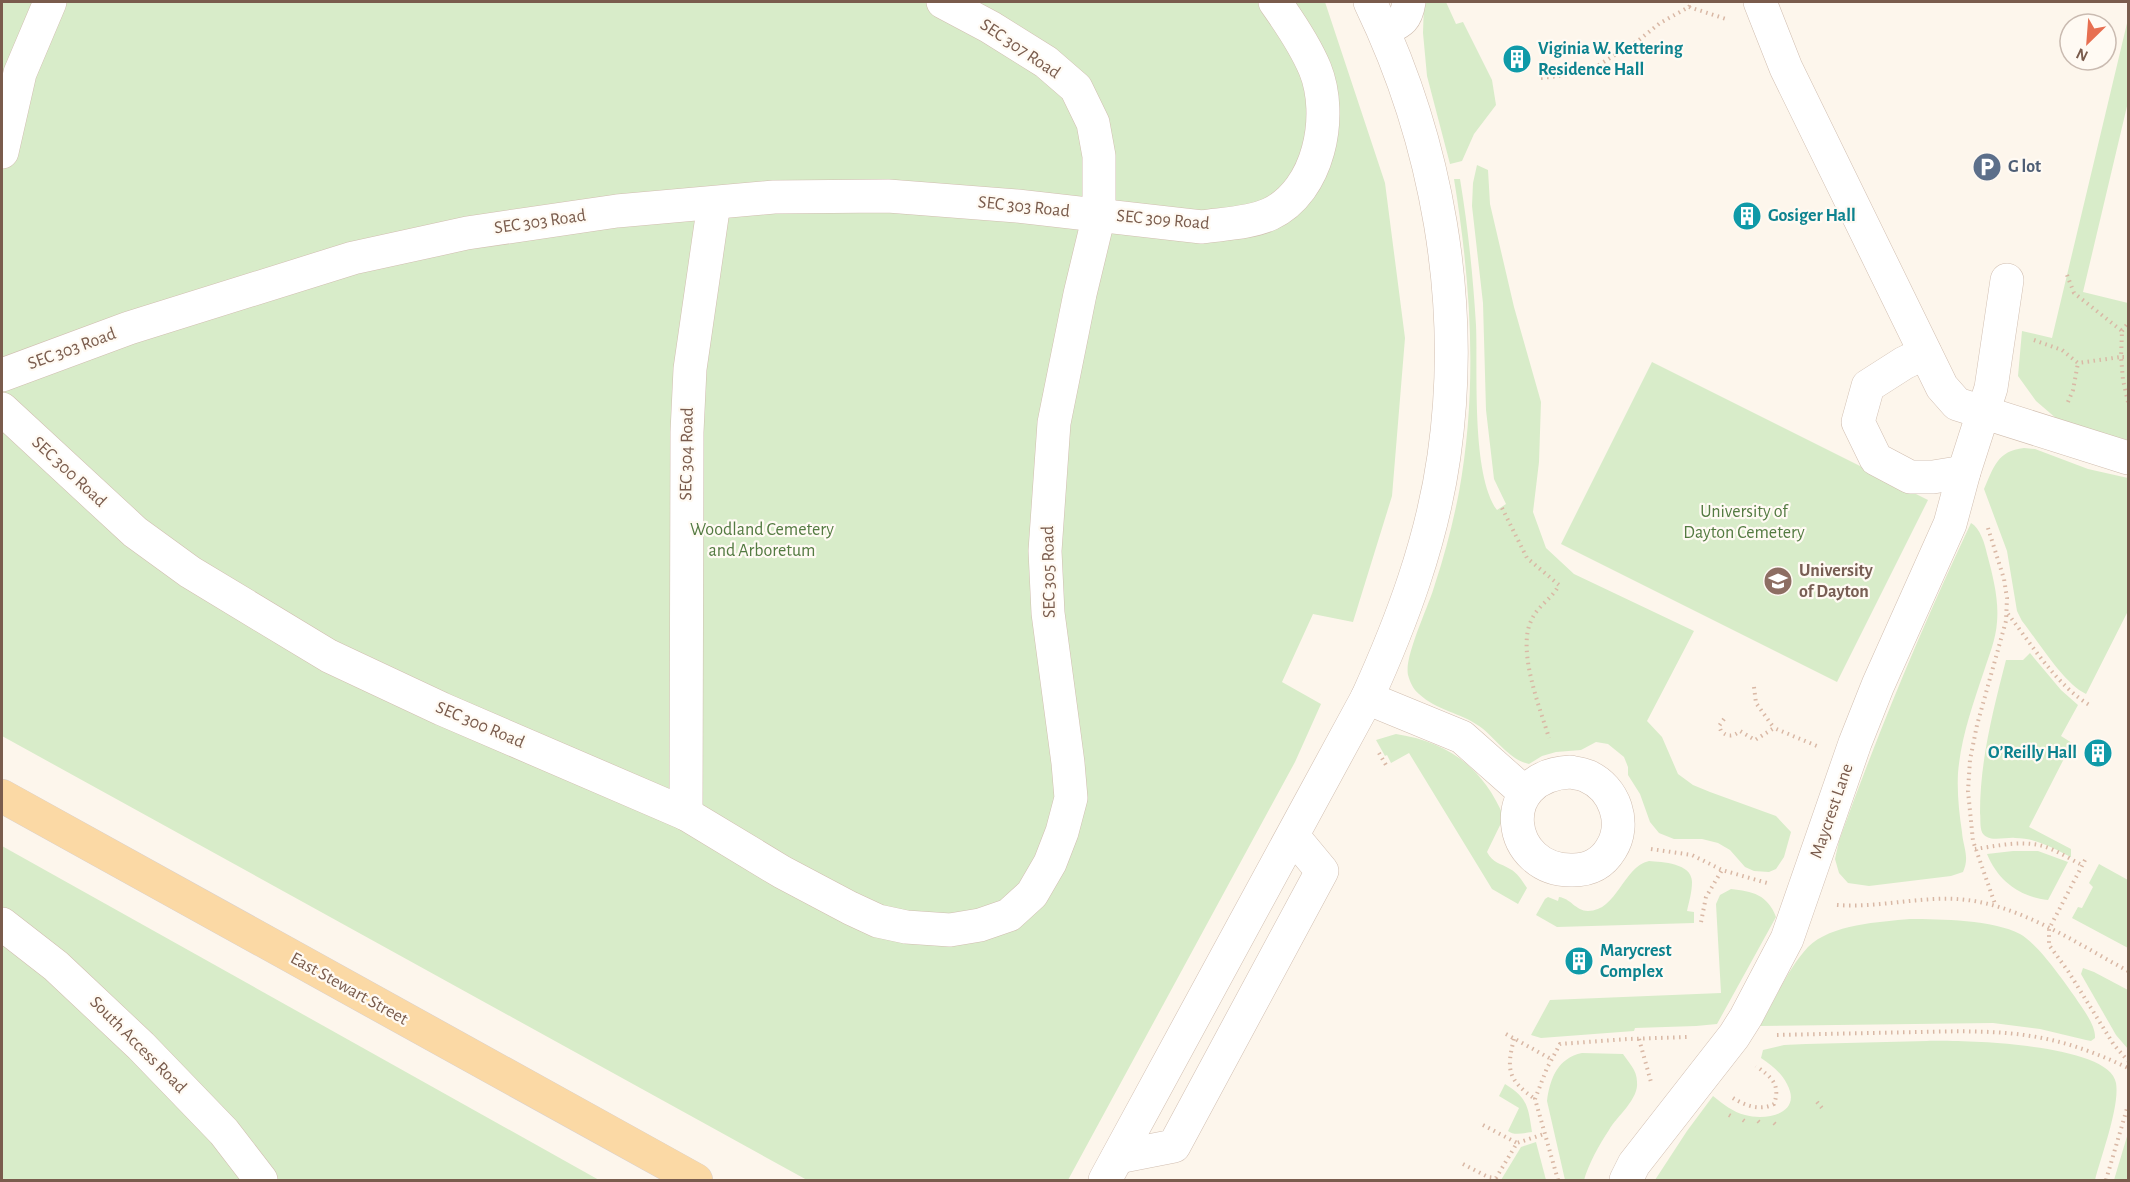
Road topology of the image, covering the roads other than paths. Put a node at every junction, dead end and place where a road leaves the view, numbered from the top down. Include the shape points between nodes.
1 (50, 2) edge
2 (943, 2) edge
3 (1275, 2) edge
4 (1409, 2) edge
5 (1760, 2) edge
6 (1377, 16) edge
7 (2, 152) edge
8 (714, 203) junction
9 (1099, 214) junction
10 (2007, 280) dead end
11 (1925, 353) junction
12 (2, 375) edge
13 (2, 409) edge
14 (1984, 412) junction
15 (2128, 458) edge
16 (1964, 472) junction
17 (1367, 698) junction
18 (1524, 792) dead end
19 (2, 796) edge
20 (686, 814) junction
21 (1293, 836) junction
22 (1009, 915) joint
23 (2, 924) edge
24 (1111, 1169) edge
25 (261, 1180) edge
26 (696, 1180) edge
27 (1626, 1180) edge

1 - 7 street via 20,73
2 - 9 street, SEC 307 Road via 1046,62 1076,88 1093,123 1099,156
3 - 9 street, SEC 309 Road via 1316,71 1323,110 1321,141 1297,195 1269,214 1202,227
4 - 6 street via 1403,19
5 - 11 street via 1786,68
6 - 17 street via 1411,101 1434,187 1446,272 1450,372 1444,458 1430,525 1400,624
8 - 9 street, SEC 303 Road via 782,197 888,196
8 - 12 street, SEC 303 Road via 617,211 467,233 353,258 129,328
8 - 20 street, SEC 304 Road via 690,369 687,432
9 - 22 street, SEC 305 Road via 1054,423 1045,551 1048,613 1071,798 1050,863 1032,894
10 - 14 street, Maycrest Lane
11 - 14 street via 1942,387 1957,404
11 - 16 street via 1868,386 1858,422 1876,459 1910,477
13 - 20 street, SEC 300 Road via 135,532 190,572 307,644 407,693
14 - 15 street
14 - 16 street, Maycrest Lane
16 - 27 street, Maycrest Lane via 1950,524 1855,743 1787,939 1746,1017 1634,1164
17 - 18 street via 1462,737
17 - 21 street
19 - 26 main road, East Stewart Street
20 - 22 street, SEC 300 Road via 782,872 884,922 950,930
21 - 24 street
21 - 24 street via 1322,871 1174,1146
23 - 25 street, South Access Road via 56,966 141,1046 224,1132

